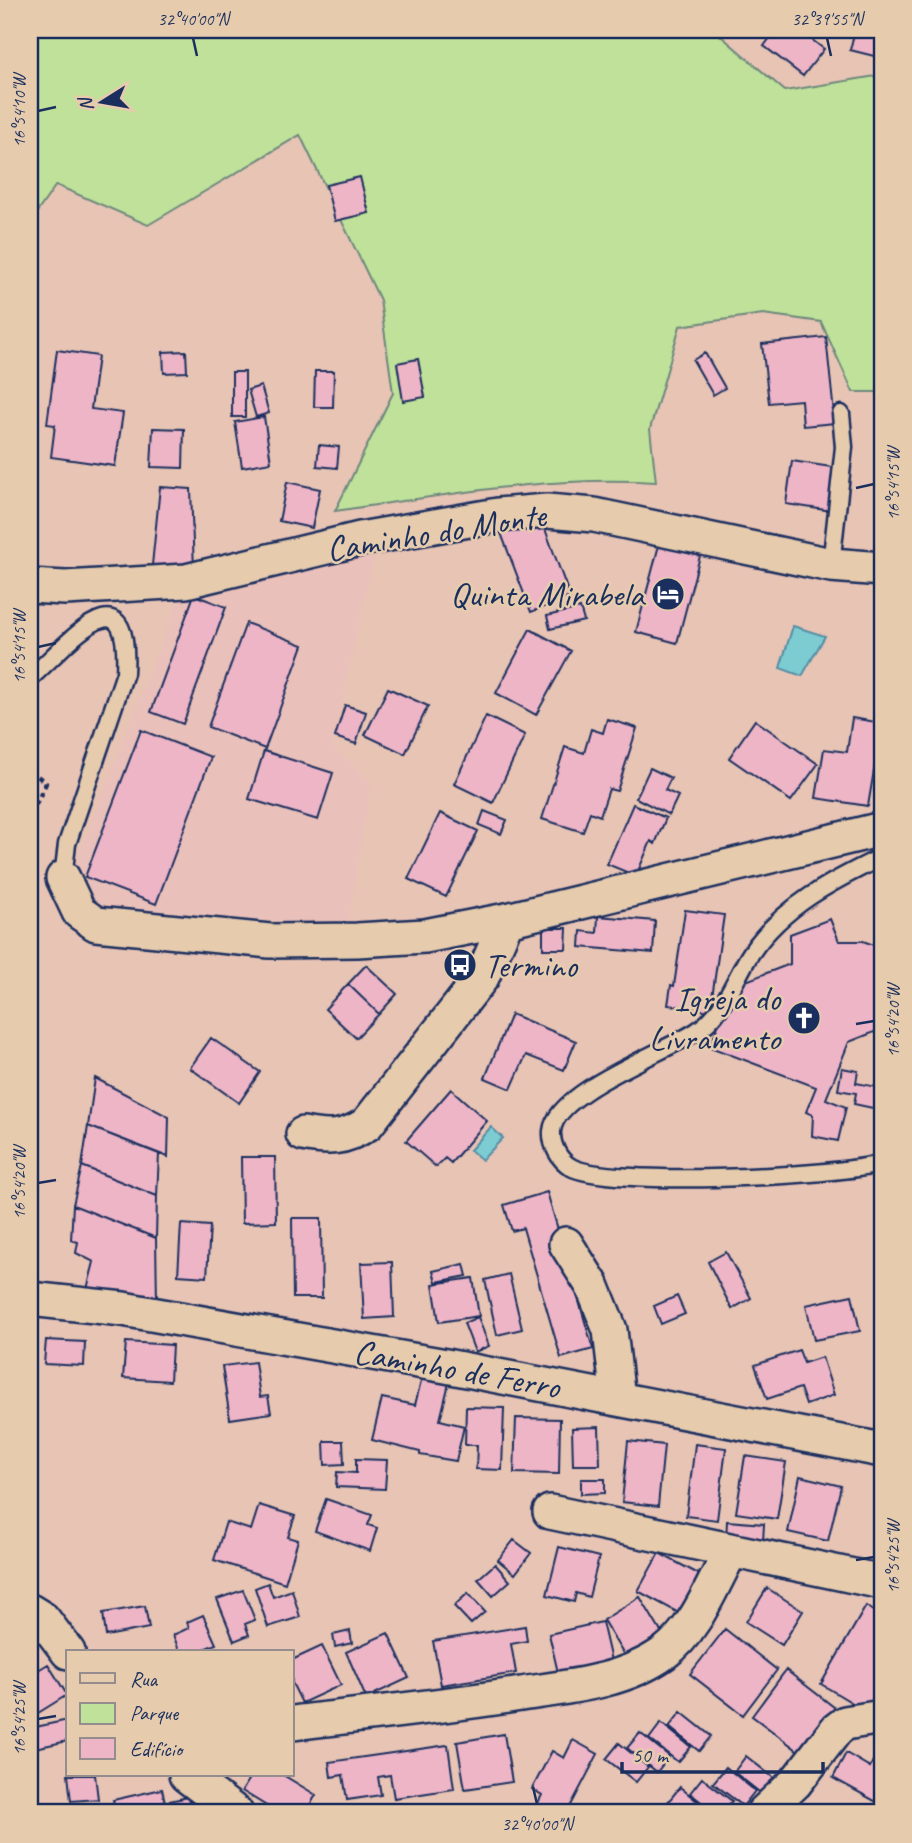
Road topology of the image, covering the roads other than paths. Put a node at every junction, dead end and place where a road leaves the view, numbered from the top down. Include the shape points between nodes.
1 (841, 414) dead end
2 (831, 565) junction
3 (882, 569) edge
4 (30, 586) edge
5 (30, 678) edge
6 (882, 829) edge
7 (882, 857) edge
8 (63, 878) joint
9 (507, 920) junction
10 (303, 1134) dead end
11 (882, 1163) edge
12 (566, 1244) dead end
13 (30, 1299) edge
14 (618, 1399) junction
15 (882, 1450) edge
16 (550, 1512) dead end
17 (731, 1551) junction
18 (882, 1581) edge
19 (30, 1611) edge
20 (66, 1650) edge
21 (882, 1717) edge
22 (294, 1723) edge
23 (187, 1776) edge
24 (236, 1813) edge
25 (763, 1813) edge

1 - 2 lane via 844,447
2 - 3 street, Caminho do Monte
2 - 4 street, Caminho do Monte via 594,514 547,511 360,539 186,582
5 - 8 lane via 84,626 99,618 112,620 122,629 127,643 125,673 67,844
6 - 9 street
7 - 11 lane via 803,900 752,952 716,1013 699,1031 613,1073 556,1117 552,1132 560,1158 588,1173 671,1178 786,1175
8 - 9 street via 79,912 96,924 139,930 270,941 357,940 425,936
9 - 10 street via 482,977 367,1124 333,1139
12 - 14 street via 592,1285 610,1330
13 - 14 street, Caminho de Ferro via 123,1308
14 - 15 street, Caminho de Ferro
16 - 17 street
17 - 18 street
17 - 22 street via 677,1642 634,1671 484,1700
19 - 20 street via 43,1619
21 - 25 street via 845,1723 836,1730 795,1783
23 - 24 street

